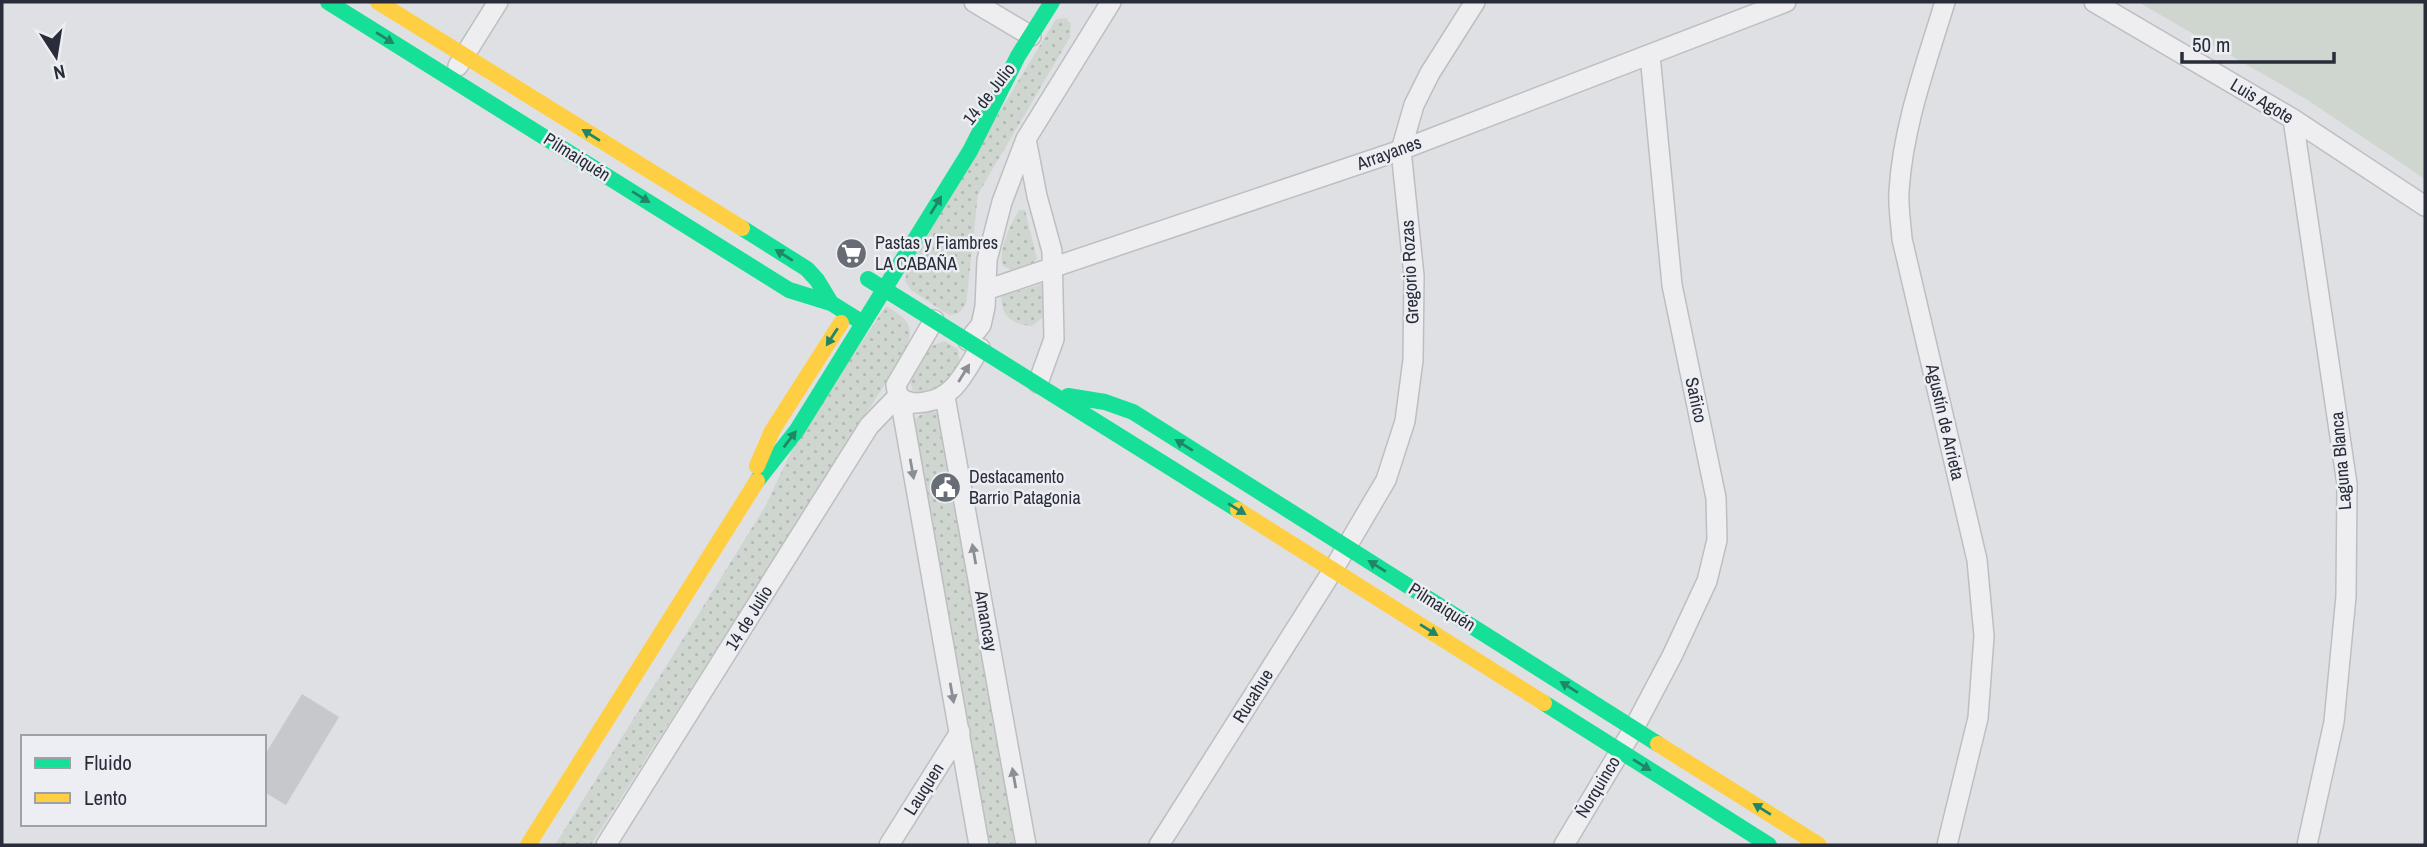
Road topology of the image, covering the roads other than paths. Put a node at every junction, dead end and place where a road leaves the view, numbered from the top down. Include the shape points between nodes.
1 (327, 2) edge
2 (378, 2) edge
3 (498, 2) edge
4 (974, 2) edge
5 (1052, 2) edge
6 (1111, 2) edge
7 (1475, 2) edge
8 (1786, 2) edge
9 (1945, 2) edge
10 (2094, 2) edge
11 (1031, 36) junction
12 (1650, 55) junction
13 (465, 56) junction
14 (1018, 56) junction
15 (449, 78) junction
16 (2293, 119) junction
17 (962, 128) dead end
18 (1026, 139) junction
19 (1401, 149) junction
20 (2425, 206) edge
21 (1053, 269) junction
22 (884, 289) junction
23 (986, 290) junction
24 (861, 291) junction
25 (831, 303) junction
26 (934, 320) junction
27 (863, 323) junction
28 (974, 344) junction
29 (1038, 383) junction
30 (1055, 394) junction
31 (945, 397) junction
32 (902, 399) junction
33 (748, 493) junction
34 (1347, 547) junction
35 (1333, 570) junction
36 (1633, 728) junction
37 (960, 732) junction
38 (1620, 751) junction
39 (528, 845) edge
40 (606, 845) edge
41 (888, 845) edge
42 (979, 845) edge
43 (1026, 845) edge
44 (1159, 845) edge
45 (1564, 845) edge
46 (1769, 845) edge
47 (1819, 845) edge
48 (1948, 845) edge
49 (2307, 845) edge

1 -> 15 main road, Pilmaiquén
2 - 13 main road, Pilmaiquén
3 - 13 street
4 - 11 street
5 - 11 main road, 14 de Julio
6 - 18 street
7 - 19 street, Gregorio Rozas via 1430,73 1414,105
8 - 12 street, Arrayanes
9 - 48 street, Agustín de Arrieta via 1903,149 1899,194 1902,240 1977,560 1984,636 1978,718
10 - 16 street, Luis Agote
11 - 14 main road, 14 de Julio
12 - 19 street, Arrayanes
12 - 36 street, Sañico via 1672,285 1716,498 1717,540 1707,581
13 - 15 street
25 -> 13 main road, Pilmaiquén via 807,269
14 - 17 main road, 14 de Julio
22 -> 14 main road, 14 de Julio via 970,151
15 -> 25 main road, Pilmaiquén via 789,290
16 - 20 street, Luis Agote
16 - 49 street, Laguna Blanca via 2347,484 2346,596 2334,722
18 - 21 street
18 - 23 street via 1002,202 987,260
19 - 21 street, Arrayanes
19 - 34 street, Gregorio Rozas via 1414,276 1413,360 1405,421 1386,480
21 - 23 street, Arrayanes
21 - 29 street via 1054,339
22 - 24 main road, Pilmaiquén
22 - 26 main road, Pilmaiquén
22 - 27 main road, 14 de Julio
23 - 28 street
24 - 25 main road, Pilmaiquén
24 - 27 main road, Pilmaiquén
24 -> 33 main road, 14 de Julio via 772,431
26 - 28 main road, Pilmaiquén
26 - 32 street via 897,385
33 -> 27 main road, 14 de Julio via 797,430
28 - 29 main road, Pilmaiquén
31 -> 28 street via 955,387
29 - 30 main road, Pilmaiquén
34 -> 30 main road, Pilmaiquén via 1133,412
30 -> 35 main road, Pilmaiquén
31 - 32 street via 917,404
43 -> 31 street, Amancay
32 -> 37 street
32 - 40 street, 14 de Julio via 869,426
33 - 39 main road, 14 de Julio
34 - 35 street, Rucahue
36 -> 34 main road, Pilmaiquén
35 -> 38 main road, Pilmaiquén
35 - 44 street, Rucahue
36 - 38 street, Ñorquinco
47 -> 36 main road, Pilmaiquén
37 - 41 street, Lauquen
37 - 42 street
38 - 45 street, Ñorquinco
38 -> 46 main road, Pilmaiquén

